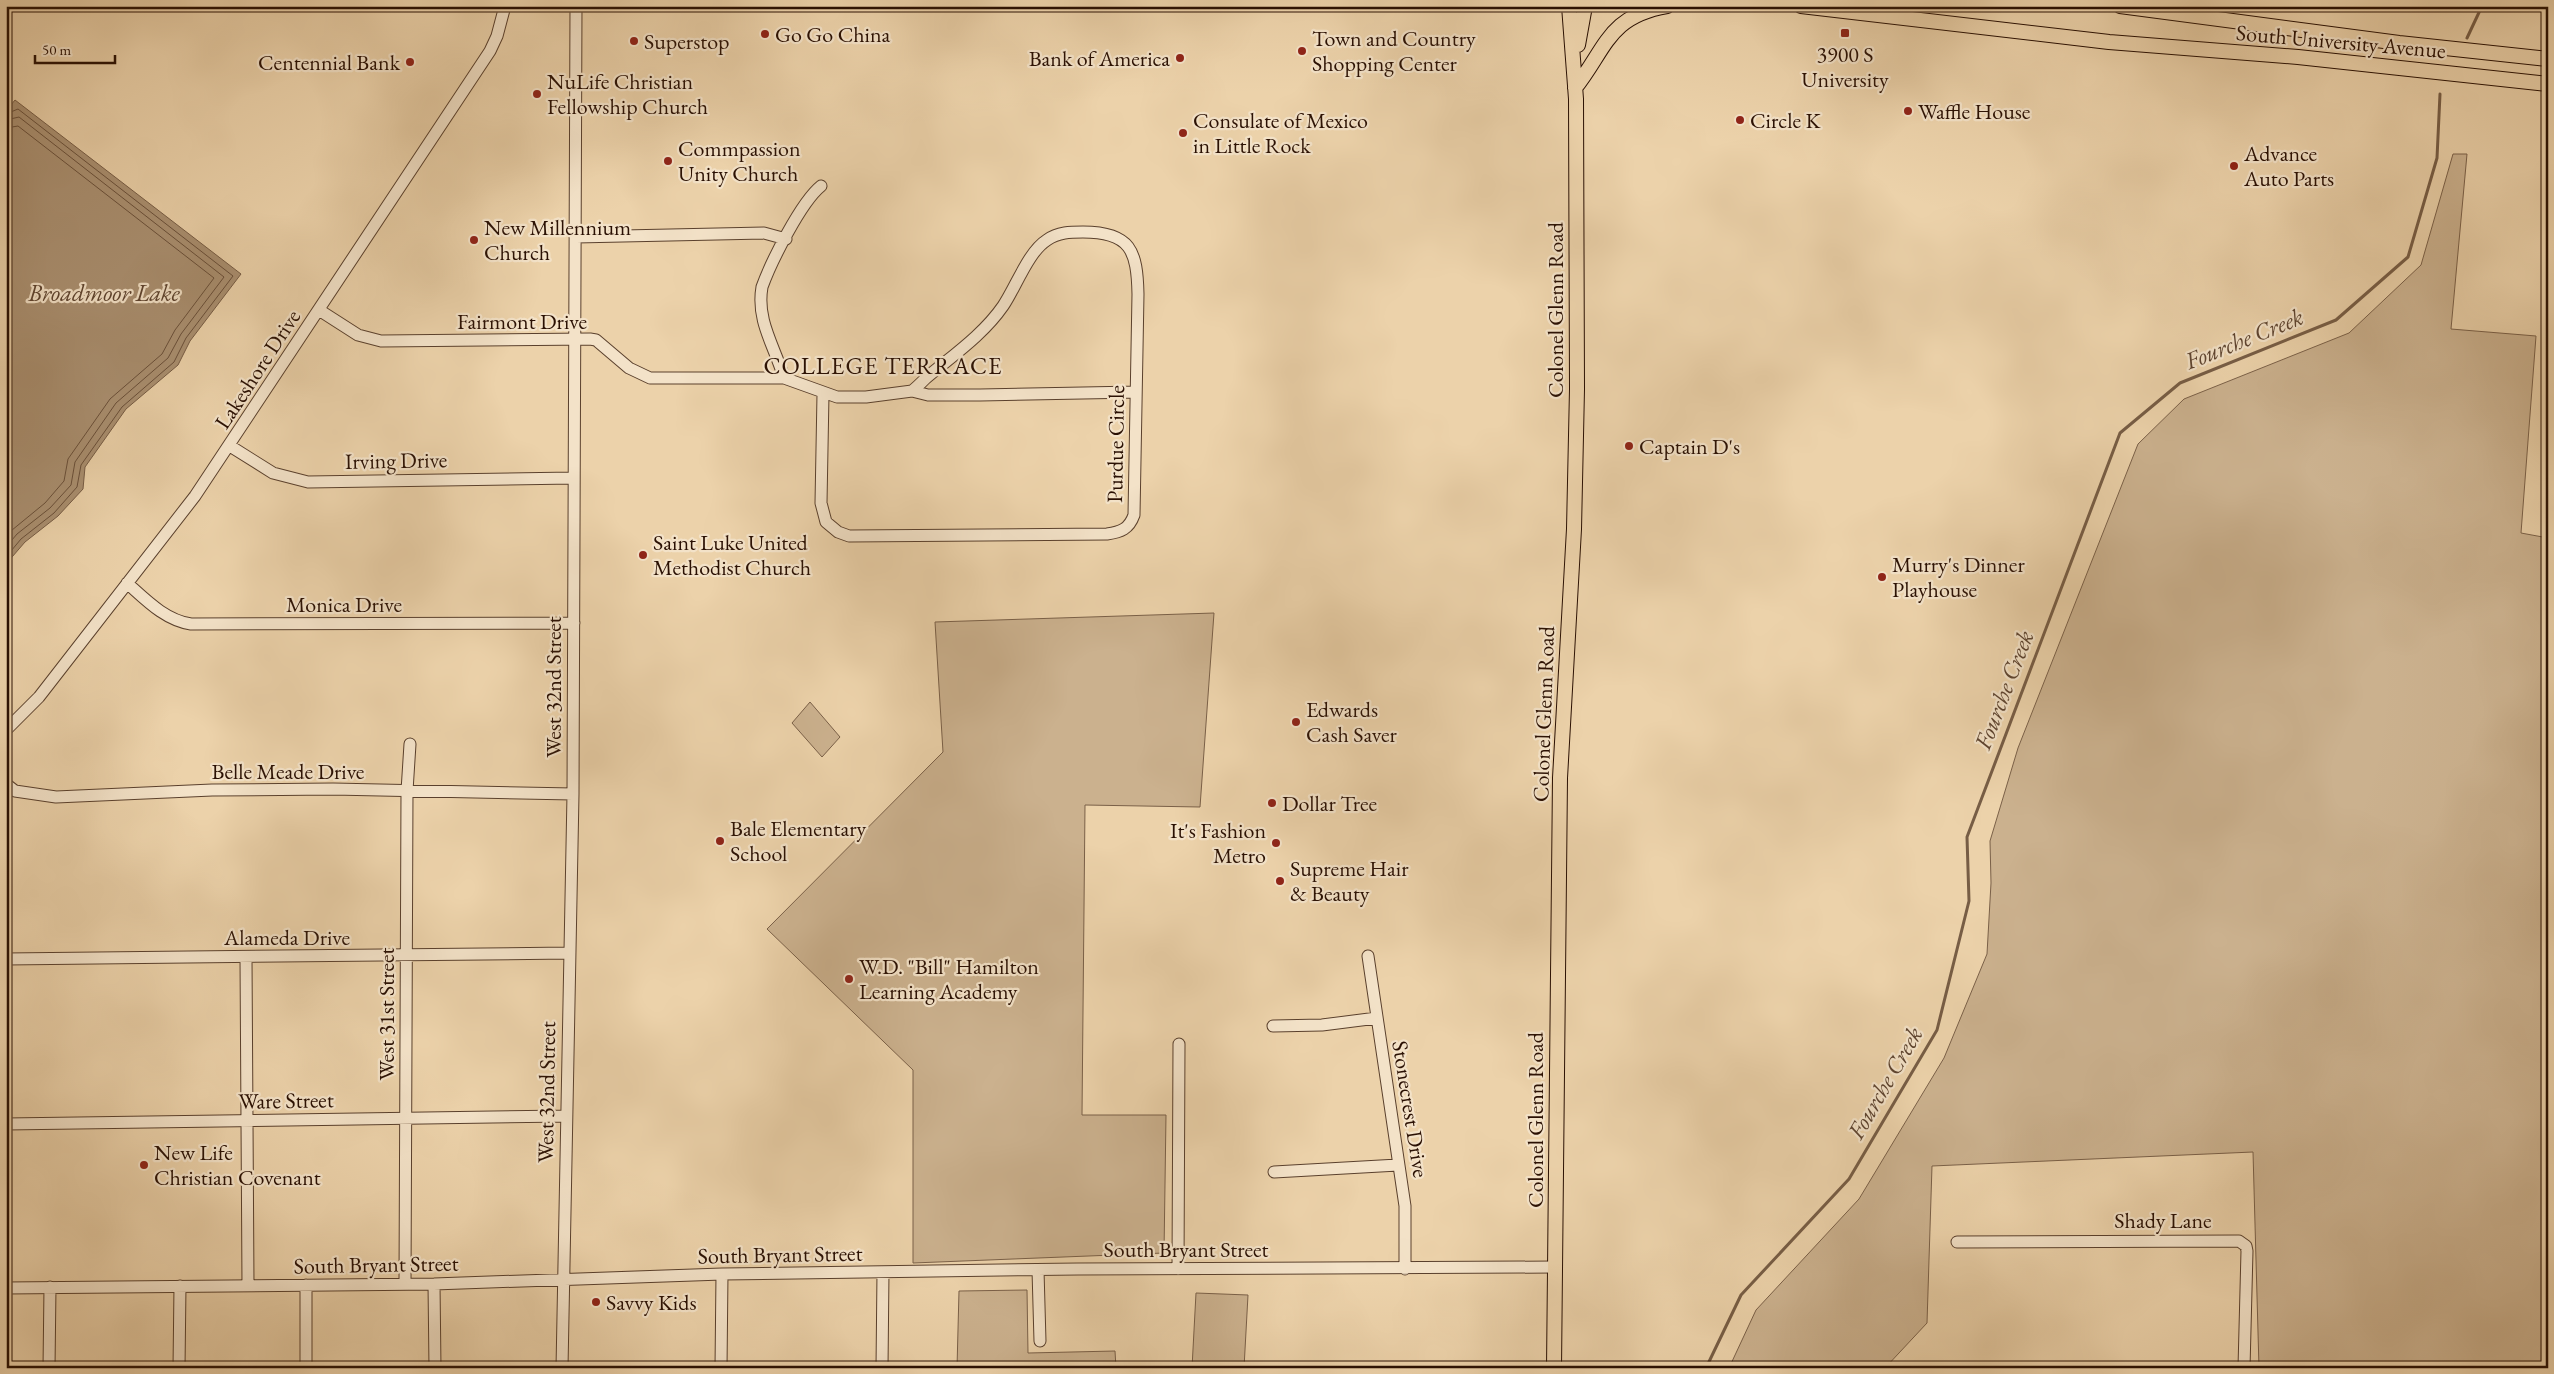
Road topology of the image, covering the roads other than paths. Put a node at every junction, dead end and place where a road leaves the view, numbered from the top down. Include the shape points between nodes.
1 (505, 6) edge
2 (576, 6) edge
3 (1569, 6) edge
4 (1584, 6) edge
5 (1667, 6) edge
6 (1801, 6) edge
7 (2120, 6) edge
8 (2548, 59) edge
9 (1575, 63) junction
10 (2548, 84) edge
11 (1575, 88) junction
12 (822, 186) dead end
13 (576, 237) junction
14 (786, 239) junction
15 (319, 310) junction
16 (574, 339) junction
17 (784, 378) junction
18 (912, 391) junction
19 (1136, 392) junction
20 (823, 394) junction
21 (230, 446) junction
22 (573, 478) junction
23 (127, 583) junction
24 (574, 623) junction
25 (6, 730) edge
26 (410, 744) dead end
27 (6, 784) edge
28 (407, 791) junction
29 (573, 794) junction
30 (569, 953) junction
31 (406, 956) junction
32 (1368, 956) dead end
33 (246, 958) junction
34 (6, 959) edge
35 (1376, 1018) junction
36 (1273, 1026) dead end
37 (1179, 1044) dead end
38 (566, 1116) junction
39 (407, 1118) junction
40 (247, 1121) junction
41 (6, 1124) edge
42 (1398, 1164) junction
43 (1274, 1172) dead end
44 (1957, 1242) dead end
45 (1555, 1267) junction
46 (1178, 1269) junction
47 (1405, 1269) junction
48 (1038, 1270) junction
49 (882, 1272) junction
50 (722, 1274) junction
51 (563, 1280) junction
52 (405, 1284) junction
53 (434, 1284) junction
54 (306, 1285) junction
55 (180, 1286) junction
56 (248, 1286) junction
57 (50, 1287) junction
58 (6, 1288) edge
59 (1040, 1341) dead end
60 (50, 1368) edge
61 (179, 1368) edge
62 (306, 1368) edge
63 (435, 1368) edge
64 (562, 1368) edge
65 (722, 1368) edge
66 (882, 1368) edge
67 (1554, 1368) edge
68 (2244, 1368) edge

1 - 15 street, Lakeshore Drive via 490,51
2 - 13 street, West 32nd Street
3 - 9 main road, Colonel Glenn Road
4 - 9 main road, Colonel Glenn Road
5 - 11 main road via 1632,18 1614,31
6 - 10 main road, South University Avenue via 2109,42 2387,66
7 - 8 main road, South University Avenue
9 - 11 main road, Colonel Glenn Road
11 - 45 main road, Colonel Glenn Road via 1576,458 1560,778
12 - 14 street via 813,192
13 - 14 street via 764,233
13 - 16 street, West 32nd Street
14 - 17 street via 765,277 760,298 762,320
15 - 16 street, Fairmont Drive via 358,335 380,341
15 - 21 street, Lakeshore Drive
16 - 17 street, Fairmont Drive via 596,340 629,368 650,378
16 - 22 street, West 32nd Street
17 - 20 street, Fairmont Drive
18 - 19 street, Fairmont Drive via 928,395
18 - 19 street, Purdue Circle via 946,364 996,315 1034,253 1046,240 1069,232 1094,232 1117,237 1133,255 1137,266
18 - 20 street, Fairmont Drive via 866,397
19 - 20 street, Purdue Circle via 1134,515 1121,532 909,536 849,536 826,522 822,515 820,486
21 - 22 street, Irving Drive via 273,473 308,482
21 - 23 street, Lakeshore Drive
22 - 24 street, West 32nd Street
23 - 24 street, Monica Drive via 156,609 178,621 192,624
23 - 25 street, Lakeshore Drive via 39,697
24 - 29 street, West 32nd Street
26 - 28 street, West 31st Street
27 - 28 street, Belle Meade Drive via 15,791 56,797 212,790
28 - 29 street, Belle Meade Drive
28 - 31 street, West 31st Street
29 - 30 street, West 32nd Street
30 - 31 street, Alameda Drive
30 - 38 street, West 32nd Street
31 - 33 street, Alameda Drive
31 - 39 street, West 31st Street
32 - 35 street, Stonecrest Drive
33 - 34 street, Alameda Drive
33 - 40 street
35 - 36 street via 1322,1025
35 - 42 street, Stonecrest Drive
37 - 46 street
38 - 39 street, Ware Street
38 - 51 street, West 32nd Street
39 - 40 street, Ware Street
39 - 52 street, West 31st Street
40 - 41 street, Ware Street
40 - 56 street
42 - 43 street
42 - 47 street, Stonecrest Drive via 1405,1206
44 - 68 street, Shady Lane via 2240,1241 2247,1251
45 - 47 street, South Bryant Street
45 - 67 main road, Colonel Glenn Road
46 - 47 street, South Bryant Street
46 - 48 street, South Bryant Street
48 - 49 street, South Bryant Street
48 - 59 street
49 - 50 street, South Bryant Street
49 - 66 street
50 - 51 street, South Bryant Street
50 - 65 street
51 - 53 street, South Bryant Street
51 - 64 street, West 32nd Street
52 - 53 street, South Bryant Street
52 - 54 street, South Bryant Street
53 - 63 street
54 - 56 street, South Bryant Street
54 - 62 street
55 - 56 street, South Bryant Street
55 - 57 street, South Bryant Street
55 - 61 street
57 - 58 street, South Bryant Street
57 - 60 street

